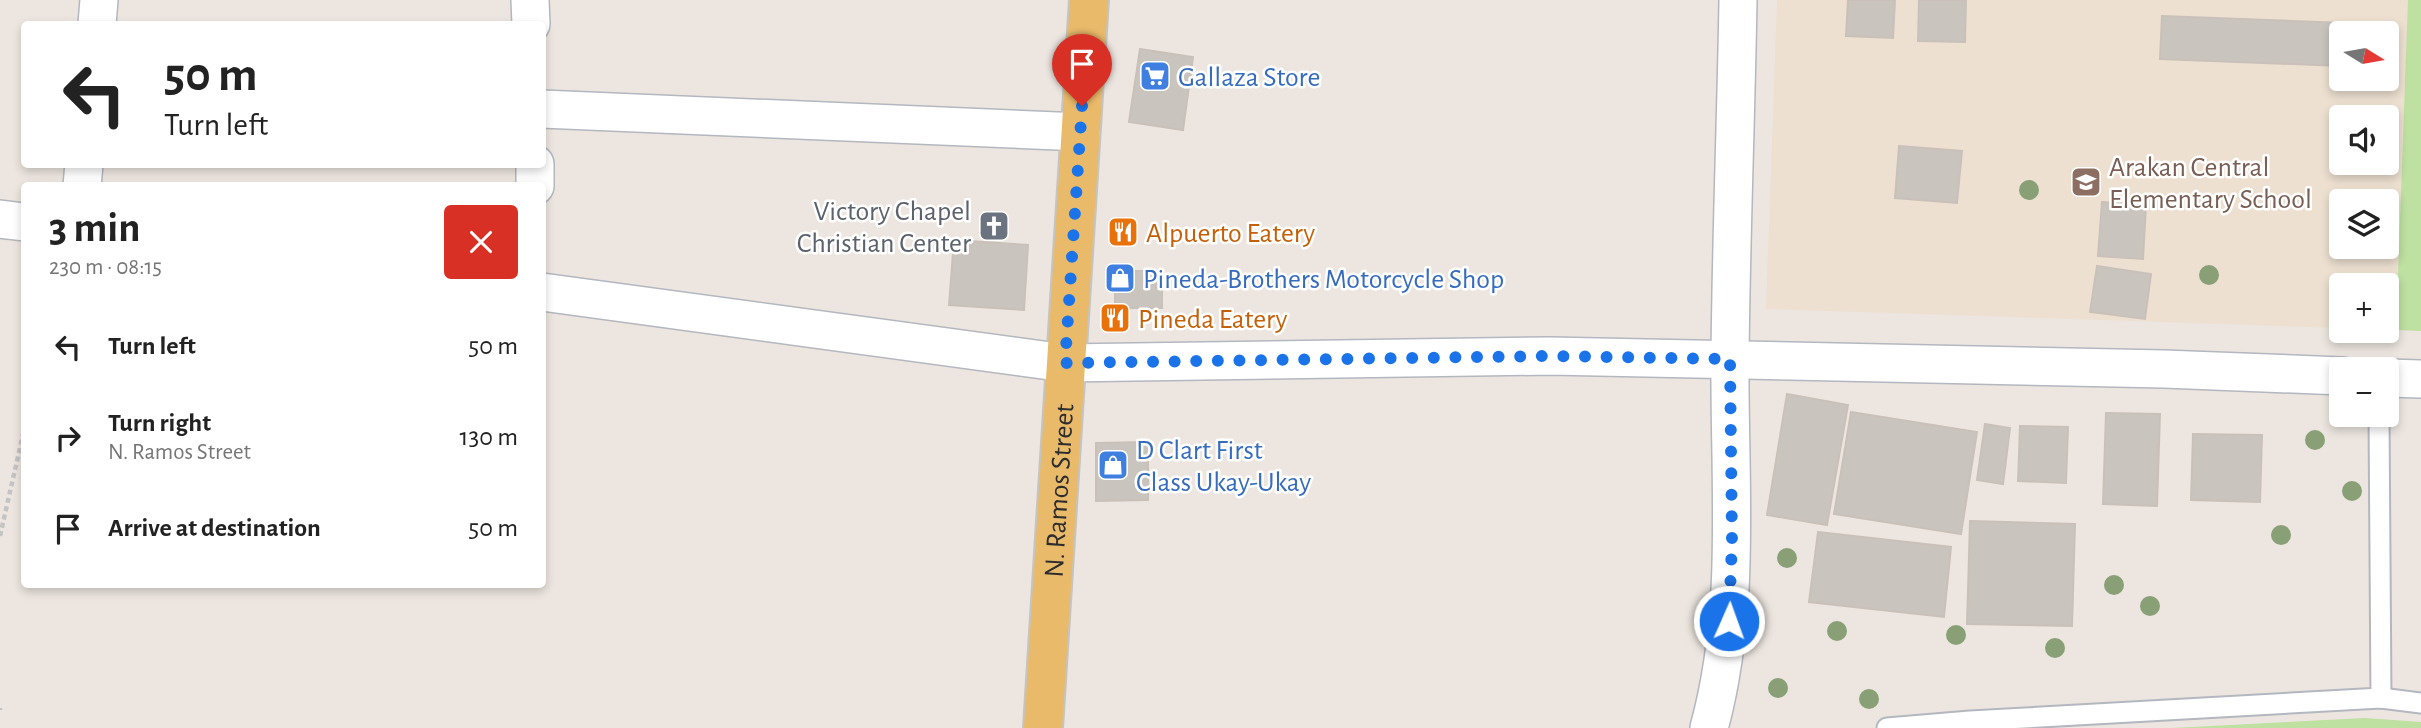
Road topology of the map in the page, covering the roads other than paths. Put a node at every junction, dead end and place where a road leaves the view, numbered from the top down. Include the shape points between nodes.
1 (99, 0) edge
2 (530, 0) edge
3 (1089, 0) edge
4 (1738, 0) edge
5 (97, 21) edge
6 (531, 21) edge
7 (546, 109) edge
8 (1080, 132) junction
9 (0, 219) edge
10 (21, 222) edge
11 (546, 293) edge
12 (1730, 359) junction
13 (1065, 363) junction
14 (2329, 375) edge
15 (2399, 378) edge
16 (2421, 379) edge
17 (2379, 427) edge
18 (2381, 698) junction
19 (2421, 704) edge
20 (1043, 728) edge
21 (1709, 728) edge
22 (1887, 728) edge

1 - 5 street
2 - 6 street
3 - 8 main road, N. Ramos Street
4 - 12 street
7 - 8 street
8 - 13 main road, N. Ramos Street
9 - 10 street
11 - 13 street
12 - 13 street via 1550,356
12 - 14 street
12 - 21 street via 1729,621
13 - 20 main road, N. Ramos Street
15 - 16 street
17 - 18 lane
18 - 19 lane
18 - 22 lane

